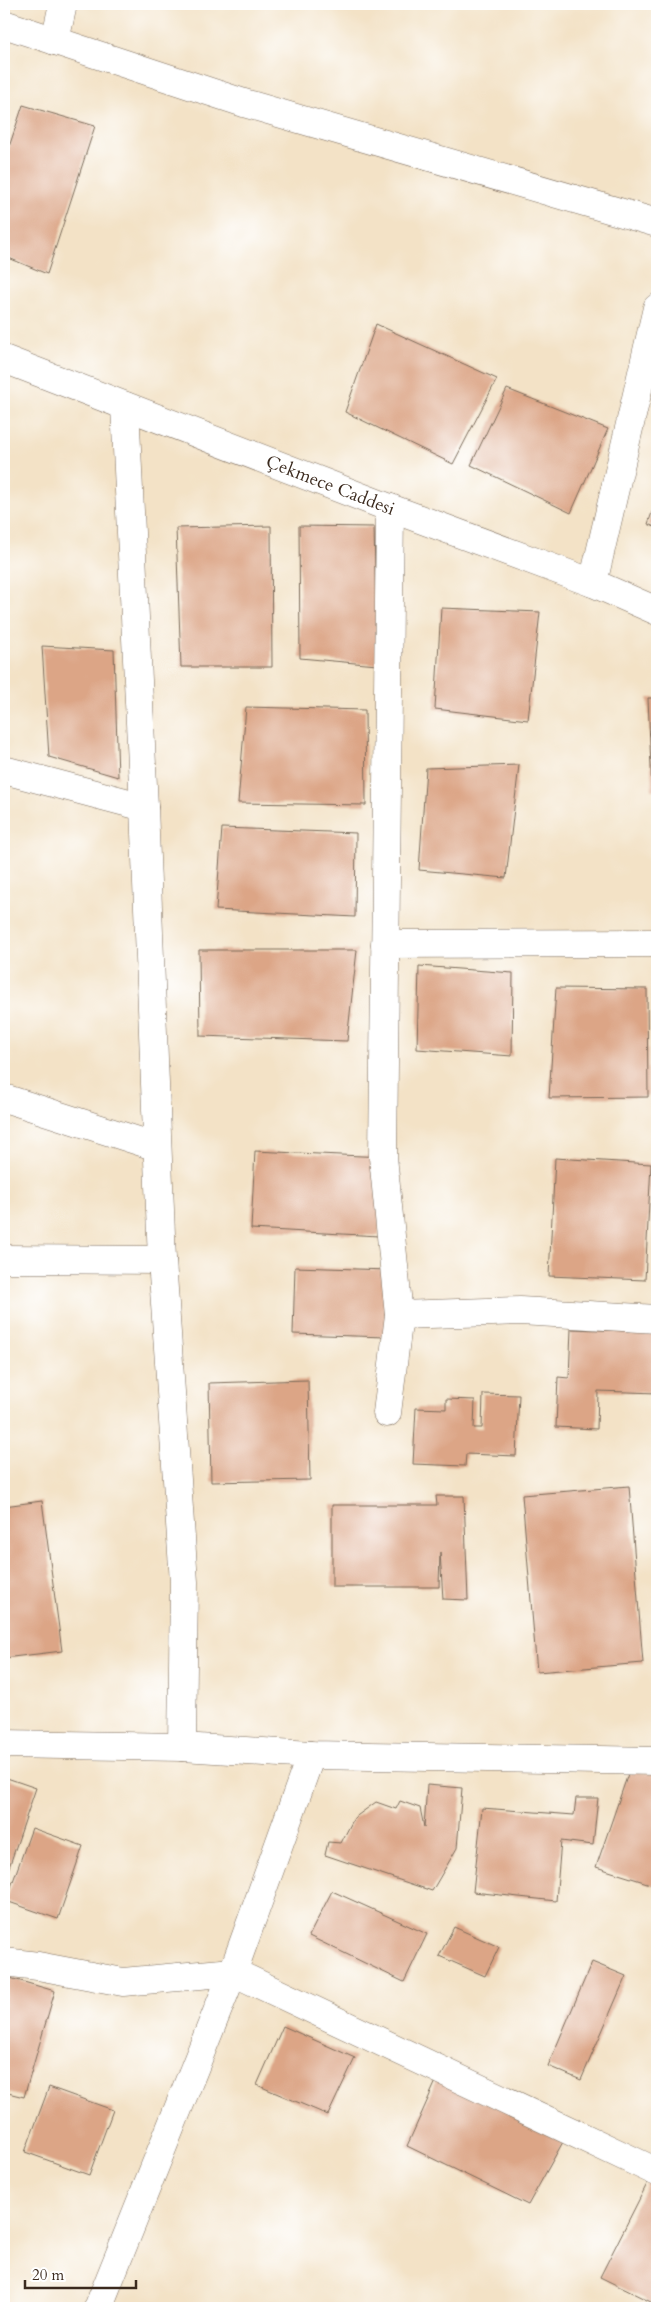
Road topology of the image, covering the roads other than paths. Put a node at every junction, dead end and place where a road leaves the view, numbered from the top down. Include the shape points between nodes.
1 (63, 4) edge
2 (4, 24) edge
3 (55, 41) junction
4 (657, 224) edge
5 (657, 308) edge
6 (4, 359) edge
7 (125, 406) junction
8 (390, 508) junction
9 (593, 583) junction
10 (657, 610) edge
11 (4, 770) edge
12 (144, 807) junction
13 (657, 943) edge
14 (385, 944) junction
15 (4, 1098) edge
16 (157, 1147) junction
17 (4, 1259) edge
18 (162, 1260) junction
19 (399, 1314) junction
20 (657, 1319) edge
21 (387, 1413) dead end
22 (4, 1744) edge
23 (182, 1746) junction
24 (311, 1755) junction
25 (657, 1761) edge
26 (4, 1962) edge
27 (233, 1972) junction
28 (657, 2172) edge
29 (98, 2308) edge

1 - 3 street
2 - 3 street
3 - 4 street via 244,103
5 - 9 street
6 - 7 street, Çekmece Caddesi
7 - 8 street, Çekmece Caddesi
7 - 12 street
8 - 9 street, Çekmece Caddesi
8 - 14 street
9 - 10 street, Çekmece Caddesi
11 - 12 street
12 - 16 street
13 - 14 street
14 - 19 street via 383,1157
15 - 16 street
16 - 18 street
17 - 18 street
18 - 23 street via 184,1582
19 - 20 street via 520,1311
19 - 21 street
22 - 23 street
23 - 24 street
24 - 25 street
24 - 27 street
26 - 27 street via 123,1982
27 - 28 street
27 - 29 street

